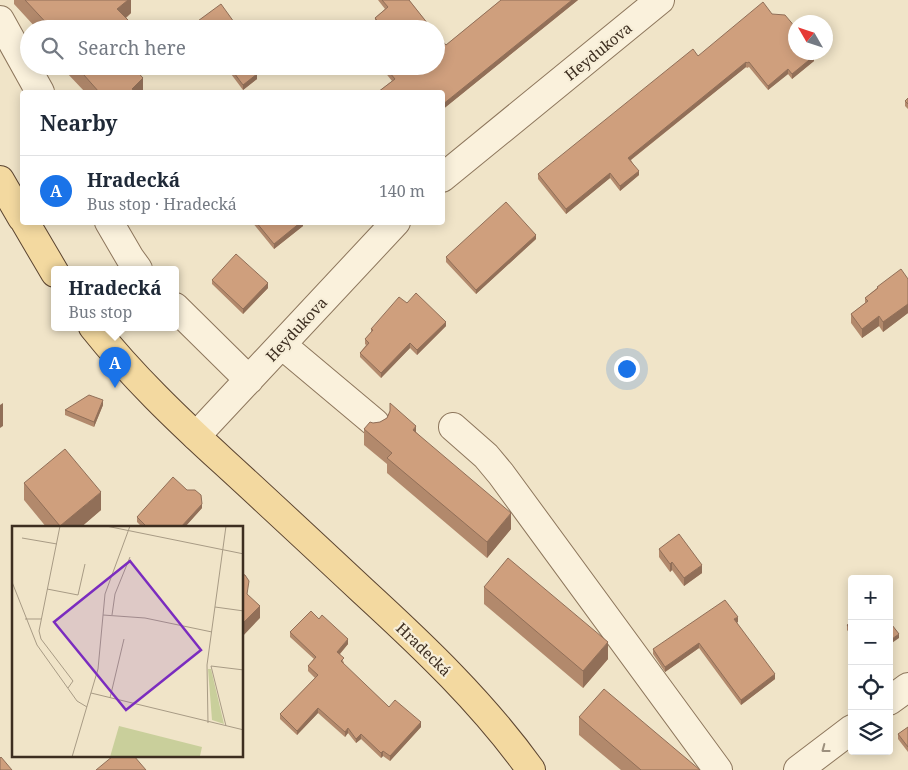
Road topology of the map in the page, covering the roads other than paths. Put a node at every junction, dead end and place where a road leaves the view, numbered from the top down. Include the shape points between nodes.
1 (660, 0) edge
2 (0, 20) edge
3 (20, 56) edge
4 (31, 75) edge
5 (39, 90) edge
6 (445, 176) edge
7 (0, 180) edge
8 (20, 215) edge
9 (27, 225) edge
10 (111, 225) edge
11 (393, 225) edge
12 (51, 266) edge
13 (136, 266) edge
14 (179, 311) edge
15 (96, 331) edge
16 (282, 344) junction
17 (248, 380) junction
18 (376, 423) edge
19 (454, 427) dead end
20 (196, 436) junction
21 (908, 687) edge
22 (893, 698) edge
23 (848, 732) edge
24 (532, 770) edge
25 (718, 770) edge
26 (798, 770) edge

1 - 6 street, Heydukova
2 - 3 street
4 - 5 street
7 - 8 main road
9 - 12 main road
10 - 13 street
11 - 16 street, Heydukova
14 - 17 street
15 - 20 main road, Hradecká via 150,392
16 - 17 street, Heydukova
16 - 18 street
17 - 20 street, Heydukova
19 - 25 street via 486,456 505,480
20 - 24 main road, Hradecká via 422,646 470,694
21 - 22 street
23 -> 26 street

